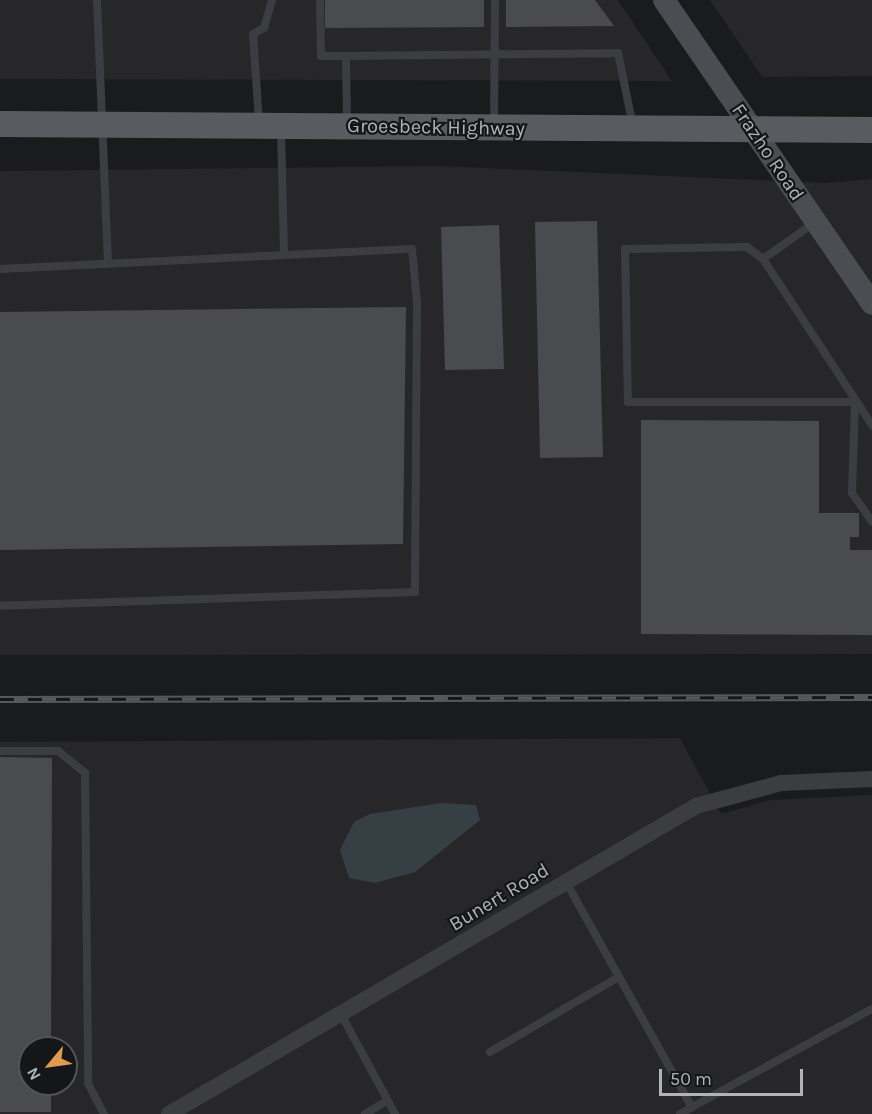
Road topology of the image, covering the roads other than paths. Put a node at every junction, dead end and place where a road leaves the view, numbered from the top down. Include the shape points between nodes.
1 (97, 0) edge
2 (272, 0) edge
3 (320, 0) edge
4 (495, 0) edge
5 (664, 0) edge
6 (346, 56) junction
7 (494, 56) junction
8 (0, 123) edge
9 (104, 125) junction
10 (270, 126) junction
11 (347, 127) junction
12 (494, 128) junction
13 (634, 129) junction
14 (754, 130) junction
15 (872, 130) edge
16 (816, 222) junction
17 (284, 253) junction
18 (763, 259) junction
19 (108, 260) junction
20 (0, 269) edge
21 (872, 304) edge
22 (855, 402) junction
23 (872, 425) edge
24 (872, 522) edge
25 (0, 606) edge
26 (0, 751) edge
27 (872, 779) edge
28 (566, 882) junction
29 (620, 977) junction
30 (872, 1009) edge
31 (341, 1014) junction
32 (490, 1052) dead end
33 (387, 1101) junction
34 (692, 1107) junction
35 (104, 1114) edge
36 (169, 1114) edge
37 (364, 1114) edge
38 (395, 1114) edge
39 (680, 1114) edge

1 - 9 lane
2 - 10 lane via 264,28 253,34
3 - 6 lane via 321,56
4 - 7 lane
5 - 14 street, Frazho Road
6 - 7 lane
6 - 11 lane
7 - 12 lane
7 - 13 lane via 618,53
8 - 9 main road, Groesbeck Highway
9 - 10 main road, Groesbeck Highway
9 - 19 lane
10 - 11 main road, Groesbeck Highway
10 - 17 lane
11 - 12 main road, Groesbeck Highway
12 - 13 main road, Groesbeck Highway
13 - 14 main road, Groesbeck Highway
14 - 15 main road, Groesbeck Highway
14 - 16 street, Frazho Road
16 - 18 lane
16 - 21 street, Frazho Road
17 - 19 lane
17 - 25 lane via 412,249 417,302 415,592
18 - 22 lane
18 - 22 lane via 747,247 626,249 628,402
19 - 20 lane
22 - 23 lane
22 - 24 lane via 852,493
26 - 35 lane via 58,751 85,773 88,1083
27 - 28 street, Bunert Road via 781,783 696,806
28 - 29 lane
28 - 31 street, Bunert Road
29 - 32 lane
29 - 34 lane
30 - 34 lane
31 - 33 lane
31 - 36 street, Bunert Road
33 - 37 lane
33 - 38 lane
34 - 39 lane

